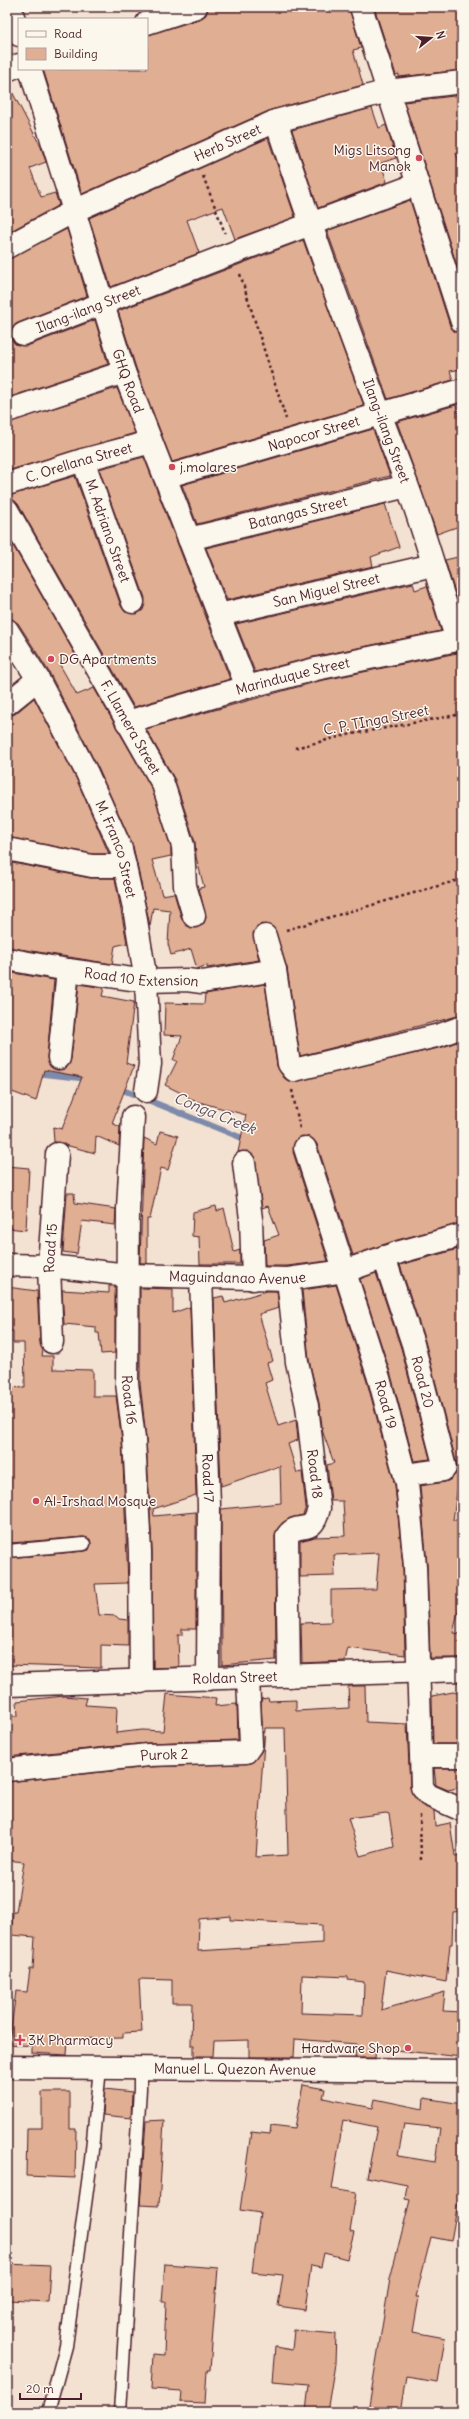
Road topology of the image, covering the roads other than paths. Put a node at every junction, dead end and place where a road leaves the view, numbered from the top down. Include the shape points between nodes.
1 (10, 7) edge
2 (196, 7) edge
3 (361, 7) edge
4 (148, 23) edge
5 (18, 32) edge
6 (18, 65) edge
7 (7, 70) edge
8 (30, 70) edge
9 (462, 82) edge
10 (388, 90) junction
11 (276, 121) junction
12 (418, 184) junction
13 (74, 211) junction
14 (310, 224) junction
15 (7, 247) edge
16 (103, 304) junction
17 (462, 322) edge
18 (23, 334) dead end
19 (124, 372) junction
20 (462, 390) edge
21 (7, 411) edge
22 (378, 414) junction
23 (151, 442) junction
24 (82, 460) junction
25 (165, 477) junction
26 (7, 484) edge
27 (407, 486) junction
28 (7, 510) edge
29 (189, 538) junction
30 (433, 565) junction
31 (133, 602) dead end
32 (219, 615) junction
33 (7, 630) edge
34 (460, 640) edge
35 (38, 679) junction
36 (247, 687) junction
37 (7, 704) edge
38 (127, 722) junction
39 (7, 849) edge
40 (125, 866) junction
41 (194, 916) dead end
42 (265, 936) road end
43 (7, 959) edge
44 (68, 970) junction
45 (275, 970) junction
46 (146, 981) junction
47 (462, 1027) edge
48 (59, 1058) dead end
49 (146, 1091) dead end
50 (133, 1117) dead end
51 (302, 1138) road end
52 (57, 1154) dead end
53 (244, 1163) dead end
54 (462, 1235) edge
55 (462, 1238) edge
56 (384, 1257) junction
57 (7, 1265) edge
58 (49, 1266) junction
59 (345, 1271) junction
60 (128, 1275) junction
61 (201, 1277) junction
62 (253, 1279) junction
63 (288, 1280) junction
64 (52, 1342) dead end
65 (405, 1475) junction
66 (84, 1544) dead end
67 (7, 1551) edge
68 (419, 1670) junction
69 (462, 1670) edge
70 (289, 1676) junction
71 (248, 1678) junction
72 (208, 1679) junction
73 (141, 1682) junction
74 (7, 1685) edge
75 (422, 1756) junction
76 (462, 1756) edge
77 (7, 1770) edge
78 (462, 1810) edge
79 (7, 2067) edge
80 (100, 2068) junction
81 (140, 2068) junction
82 (462, 2071) edge
83 (48, 2412) edge
84 (120, 2412) edge

1 - 5 street
2 - 4 street
3 - 10 street
6 - 7 street
8 - 13 street, GHQ Road
9 - 10 street, Herb Street
10 - 11 street, Herb Street
10 - 12 street
11 - 13 street, Herb Street
11 - 14 street, Ilang-ilang Street
12 - 14 street, Ilang-ilang Street
12 - 17 street
13 - 15 street, Herb Street
13 - 16 street, GHQ Road
14 - 16 street, Ilang-ilang Street
14 - 22 street, Ilang-ilang Street
16 - 18 street, Ilang-ilang Street
16 - 19 street, GHQ Road
19 - 21 street
19 - 23 street, GHQ Road
20 - 22 street, Napocor Street
22 - 25 street, Napocor Street
22 - 27 street, Ilang-ilang Street
23 - 24 street, C. Orellana Street
23 - 25 street, GHQ Road
24 - 26 street, C. Orellana Street
24 - 31 street, M. Adriano Street
25 - 29 street, GHQ Road
27 - 29 street, Batangas Street
27 - 30 street, Ilang-ilang Street
28 - 38 street, F. Llamera Street
29 - 32 street, GHQ Road
30 - 32 street, San Miguel Street
30 - 34 street, Ilang-ilang Street
32 - 36 street, GHQ Road
33 - 35 street, M. Franco Street
34 - 36 street, Marinduque Street
35 - 37 street
35 - 40 street, M. Franco Street via 87,773 113,830
36 - 38 street, Marinduque Street
38 - 41 street, F. Llamera Street via 163,784 172,807 183,846 185,886
39 - 40 street via 92,866
40 - 46 street, M. Franco Street via 141,942
42 - 45 street
43 - 44 street, Road 10 Extension
44 - 46 street, Road 10 Extension
44 - 48 street
45 - 46 street, Road 10 Extension via 202,982
45 - 47 street via 290,1064 294,1070 440,1035
46 - 49 street, M. Franco Street via 150,1064
50 - 60 street, Road 16 via 128,1209
51 - 59 street, Road 19
52 - 58 street, Road 15
53 - 62 street via 251,1219
54 - 55 street
54 - 56 street, Maguindanao Avenue
56 - 59 street, Maguindanao Avenue
56 - 65 street, Road 20 via 413,1344 445,1468
57 - 58 street, Maguindanao Avenue
58 - 60 street, Maguindanao Avenue
58 - 64 street, Road 15
59 - 63 street, Maguindanao Avenue
59 - 65 street, Road 19 via 380,1378
60 - 61 street, Maguindanao Avenue
60 - 73 street, Road 16 via 127,1383 134,1439 140,1551
61 - 62 street, Maguindanao Avenue
61 - 72 street, Road 17 via 209,1505
62 - 63 street, Maguindanao Avenue
63 - 70 street, Road 18 via 297,1362 307,1406 319,1508 316,1521 310,1526 293,1530 288,1536
65 - 68 street, Road 19 via 412,1535
66 - 67 lane
68 - 69 street, Roldan Street
68 - 70 street, Roldan Street
68 - 75 street, Road 19
70 - 71 street, Roldan Street
71 - 72 street, Roldan Street
71 - 77 street, Purok 2 via 250,1745 246,1752 152,1755
72 - 73 street, Roldan Street
73 - 74 street, Roldan Street
75 - 76 street
75 - 78 street, Road 19 via 422,1787 428,1795
79 - 80 street, Manuel L. Quezon Avenue
80 - 81 street, Manuel L. Quezon Avenue
80 - 83 lane via 91,2160 66,2346
81 - 82 street, Manuel L. Quezon Avenue
81 - 84 lane

